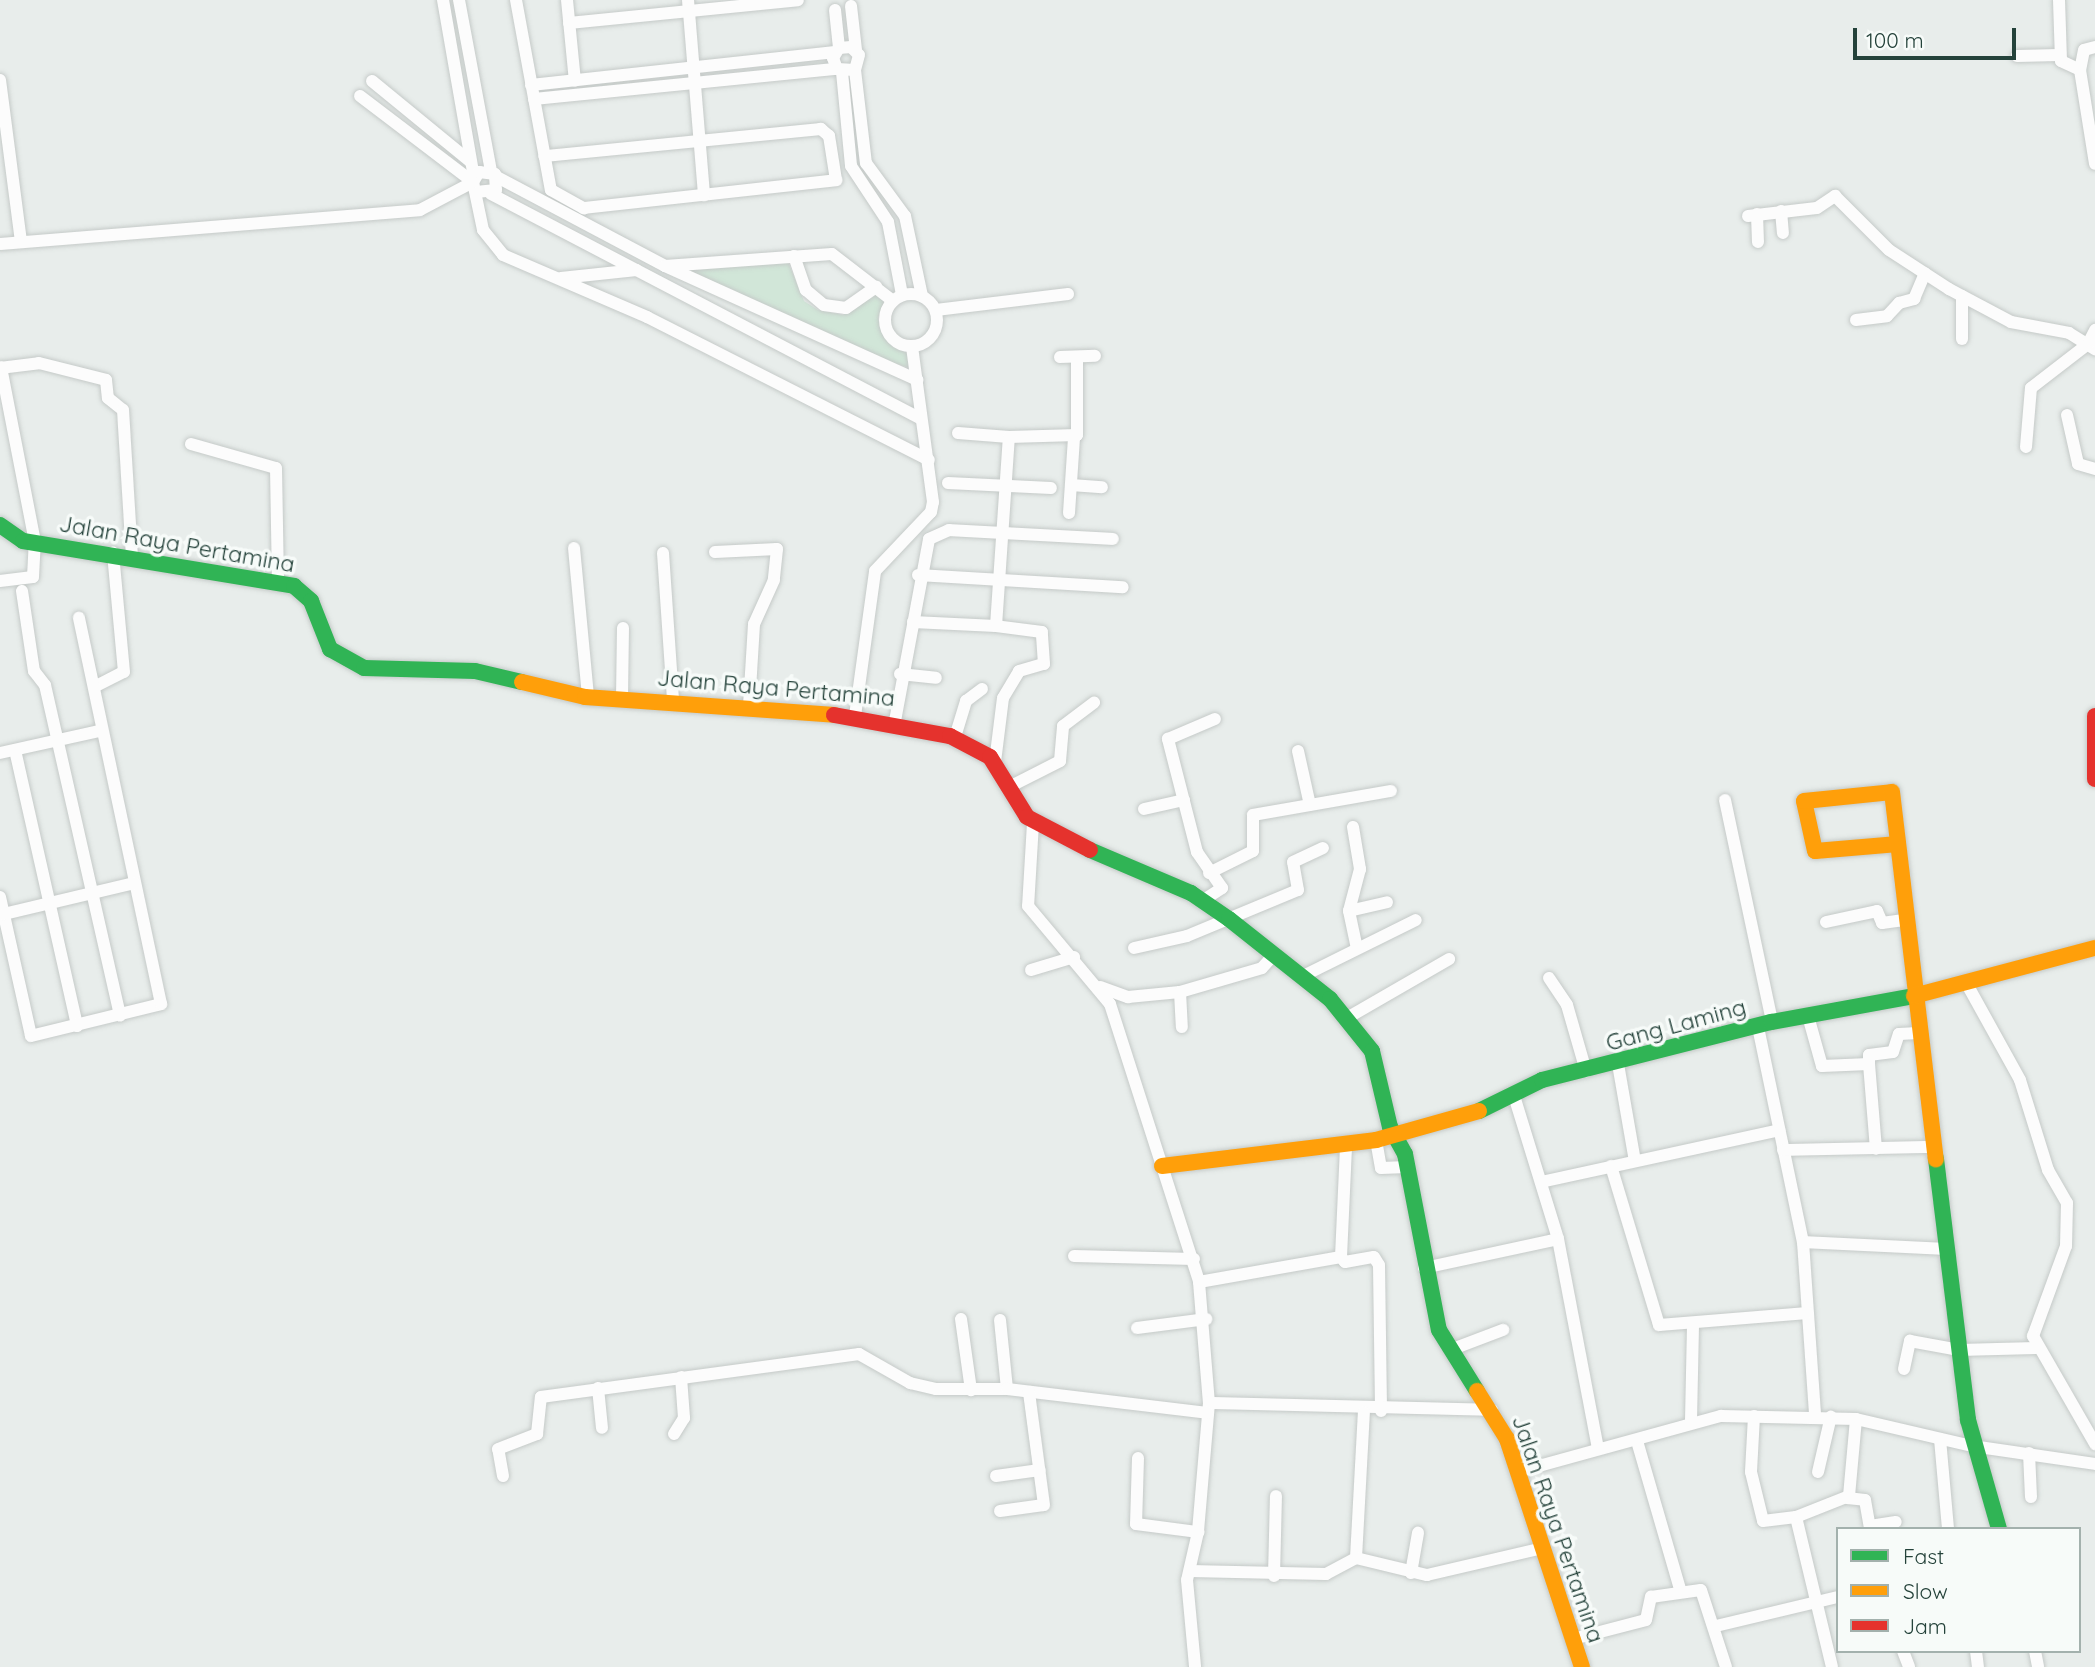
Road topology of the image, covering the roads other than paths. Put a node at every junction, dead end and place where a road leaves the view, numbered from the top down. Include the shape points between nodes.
1 (443, 0) edge
2 (459, 0) edge
3 (516, 0) edge
4 (567, 0) edge
5 (798, 0) edge
6 (2059, 0) edge
7 (688, 5) edge
8 (851, 6) dead end
9 (835, 10) dead end
10 (569, 23) junction
11 (2095, 47) edge
12 (837, 50) junction
13 (856, 50) junction
14 (2017, 56) dead end
15 (2070, 65) junction
16 (693, 68) junction
17 (844, 70) junction
18 (0, 80) edge
19 (372, 81) dead end
20 (575, 81) junction
21 (694, 82) junction
22 (531, 85) junction
23 (360, 96) dead end
24 (534, 99) junction
25 (465, 127) junction
26 (700, 138) junction
27 (447, 143) junction
28 (544, 156) junction
29 (471, 162) junction
30 (2095, 164) edge
31 (494, 174) junction
32 (474, 183) junction
33 (491, 194) junction
34 (704, 195) junction
35 (1782, 211) junction
36 (1783, 233) dead end
37 (21, 242) junction
38 (1758, 242) dead end
39 (0, 244) edge
40 (794, 256) junction
41 (665, 267) junction
42 (636, 270) junction
43 (1925, 273) junction
44 (557, 278) junction
45 (876, 287) junction
46 (1068, 294) dead end
47 (922, 296) junction
48 (1962, 296) junction
49 (897, 298) junction
50 (936, 310) junction
51 (1856, 320) dead end
52 (2095, 330) edge
53 (1962, 340) dead end
54 (2089, 344) edge
55 (912, 346) junction
56 (1096, 356) dead end
57 (1060, 357) dead end
58 (1077, 357) junction
59 (870, 364) junction
60 (0, 368) edge
61 (917, 380) junction
62 (857, 384) junction
63 (2067, 415) dead end
64 (921, 419) junction
65 (958, 433) dead end
66 (1010, 437) junction
67 (1074, 438) junction
68 (191, 444) dead end
69 (2026, 447) dead end
70 (929, 460) junction
71 (2095, 469) edge
72 (948, 483) dead end
73 (1071, 485) junction
74 (1005, 486) junction
75 (1102, 487) dead end
76 (1051, 488) dead end
77 (1069, 513) dead end
78 (0, 526) edge
79 (1002, 532) junction
80 (1113, 539) dead end
81 (35, 542) junction
82 (574, 548) dead end
83 (715, 552) dead end
84 (113, 553) junction
85 (663, 553) dead end
86 (132, 556) junction
87 (918, 575) junction
88 (998, 580) junction
89 (0, 581) edge
90 (278, 583) junction
91 (1123, 587) dead end
92 (22, 591) dead end
93 (79, 618) dead end
94 (913, 622) junction
95 (996, 626) junction
96 (623, 628) dead end
97 (900, 674) junction
98 (936, 678) dead end
99 (96, 686) junction
100 (982, 689) dead end
101 (588, 697) junction
102 (622, 698) junction
103 (673, 701) junction
104 (1094, 703) dead end
105 (749, 706) junction
106 (855, 716) junction
107 (2095, 716) edge
108 (1215, 719) dead end
109 (895, 721) junction
110 (99, 731) junction
111 (955, 737) junction
112 (57, 741) junction
113 (15, 750) junction
114 (1298, 751) dead end
115 (0, 753) edge
116 (995, 762) junction
117 (2095, 779) edge
118 (1011, 786) junction
119 (1391, 791) dead end
120 (1184, 800) junction
121 (1726, 800) dead end
122 (1310, 805) junction
123 (1144, 809) dead end
124 (1033, 823) junction
125 (1353, 827) dead end
126 (1898, 844) junction
127 (1323, 848) dead end
128 (1209, 873) junction
129 (134, 883) junction
130 (91, 893) junction
131 (0, 897) edge
132 (1202, 901) junction
133 (1387, 902) dead end
134 (49, 903) junction
135 (1349, 911) junction
136 (4, 914) junction
137 (1229, 919) junction
138 (1416, 920) dead end
139 (1904, 920) junction
140 (1826, 922) dead end
141 (1356, 945) junction
142 (1134, 948) dead end
143 (2095, 948) edge
144 (1074, 957) junction
145 (1272, 957) junction
146 (1449, 959) dead end
147 (1031, 970) dead end
148 (1301, 977) junction
149 (1549, 978) dead end
150 (1979, 981) junction
151 (1100, 987) junction
152 (1180, 992) junction
153 (1913, 995) junction
154 (120, 1016) junction
155 (1808, 1016) junction
156 (1347, 1018) junction
157 (1765, 1025) junction
158 (77, 1026) junction
159 (1182, 1027) dead end
160 (1917, 1033) junction
161 (1618, 1064) junction
162 (1869, 1064) junction
163 (1586, 1071) junction
164 (1515, 1099) junction
165 (1779, 1130) junction
166 (1394, 1133) junction
167 (1376, 1140) junction
168 (1346, 1146) junction
169 (1931, 1147) junction
170 (1876, 1149) junction
171 (1783, 1150) junction
172 (1635, 1161) junction
173 (1162, 1166) junction
174 (1611, 1166) junction
175 (1407, 1167) junction
176 (1541, 1182) junction
177 (1558, 1239) junction
178 (1802, 1242) junction
179 (1946, 1250) junction
180 (1074, 1256) dead end
181 (1341, 1257) junction
182 (1194, 1259) junction
183 (1424, 1268) junction
184 (1199, 1282) junction
185 (1808, 1313) junction
186 (961, 1319) dead end
187 (1000, 1320) dead end
188 (1206, 1320) junction
189 (1693, 1326) junction
190 (1137, 1328) dead end
191 (1503, 1330) dead end
192 (2036, 1348) junction
193 (1450, 1350) junction
194 (1959, 1350) junction
195 (1904, 1369) dead end
196 (681, 1377) junction
197 (598, 1388) junction
198 (1007, 1389) junction
199 (971, 1390) junction
200 (1030, 1392) junction
201 (1208, 1408) junction
202 (1492, 1410) junction
203 (1381, 1411) junction
204 (1364, 1412) junction
205 (1815, 1415) junction
206 (1754, 1416) junction
207 (1832, 1416) junction
208 (1856, 1419) junction
209 (1691, 1421) junction
210 (603, 1427) dead end
211 (674, 1434) dead end
212 (1940, 1439) junction
213 (1637, 1441) junction
214 (2095, 1444) edge
215 (1972, 1446) junction
216 (1598, 1448) junction
217 (2029, 1453) junction
218 (1138, 1458) dead end
219 (2095, 1464) edge
220 (1040, 1470) junction
221 (1517, 1472) junction
222 (1818, 1472) dead end
223 (503, 1476) dead end
224 (996, 1476) dead end
225 (1276, 1496) dead end
226 (2031, 1497) dead end
227 (1847, 1498) junction
228 (1000, 1511) dead end
229 (1796, 1517) junction
230 (1896, 1522) dead end
231 (1870, 1527) edge
232 (1948, 1527) edge
233 (1998, 1527) edge
234 (1198, 1532) junction
235 (1419, 1533) dead end
236 (1543, 1548) junction
237 (1356, 1558) junction
238 (1190, 1571) junction
239 (1411, 1573) junction
240 (1274, 1576) junction
241 (1681, 1592) junction
242 (1836, 1597) edge
243 (1816, 1601) junction
244 (1716, 1626) junction
245 (1573, 1639) junction
246 (1195, 1667) edge
247 (1581, 1667) edge
248 (1726, 1667) edge
249 (1832, 1667) edge

1 - 25 street
2 - 31 street
3 - 22 street
4 - 10 street
5 - 7 street
6 - 15 street
7 - 10 street
7 - 16 street
8 - 13 street
9 - 12 street
10 - 20 street
11 - 15 street via 2084,50
12 - 13 street
12 - 16 street
12 - 17 street
13 - 17 street
14 - 15 street
15 - 30 street
16 - 20 street
16 - 21 street
17 - 21 street
17 - 47 street via 866,163 905,216
17 - 49 street via 851,166 888,222
18 - 37 street
19 - 27 street
20 - 22 street
21 - 24 street
21 - 26 street
22 - 24 street
23 - 32 street
24 - 28 street
25 - 27 street
25 - 29 street
26 - 28 street
26 - 34 street
26 - 34 street via 825,130 836,180
27 - 29 street
28 - 34 street via 551,190 584,208
29 - 32 street
31 - 32 street
31 - 33 street
31 - 41 street
32 - 33 street
32 - 37 street via 421,210
32 - 44 street via 494,248
33 - 42 street
35 - 36 street
35 - 38 street via 1753,215
35 - 43 street via 1817,208 1835,196 1889,250
37 - 39 street
40 - 41 street
40 - 45 street via 832,254
40 - 45 street via 806,290 824,305 846,308
41 - 42 street
41 - 59 street
42 - 44 street
42 - 62 street
43 - 48 street
43 - 51 street via 1914,299 1901,301 1885,317
44 - 70 street via 647,317
45 - 49 street
46 - 50 street
47 - 49 street
47 - 50 street
48 - 53 street
48 - 54 street via 2011,322 2068,333
49 - 55 street via 885,315 887,331
50 - 55 street via 936,330
52 - 54 street
54 - 69 street via 2031,388
55 - 61 street
56 - 58 street
57 - 58 street
58 - 67 street
59 - 61 street
59 - 62 street
60 - 81 street
60 - 86 street via 39,363 106,380 108,398 123,410
61 - 64 street
62 - 64 street
63 - 71 street via 2077,462
64 - 70 street
65 - 66 street
66 - 67 street
66 - 74 street
67 - 73 street
68 - 90 street via 276,468
70 - 106 street via 931,512 873,578
72 - 74 street
73 - 75 street
73 - 77 street
74 - 76 street
74 - 79 street
78 - 81 main road, Jalan Raya Pertamina
79 - 80 street
79 - 87 street via 938,532 923,547
79 - 88 street
81 - 84 main road, Jalan Raya Pertamina
81 - 89 street via 33,577
82 - 101 street
83 - 105 street via 777,549 774,580 754,624
84 - 86 main road, Jalan Raya Pertamina
84 - 99 street via 124,672
85 - 103 street
86 - 90 main road, Jalan Raya Pertamina
87 - 88 street
87 - 94 street
88 - 91 street
88 - 95 street
90 - 101 main road, Jalan Raya Pertamina via 304,592 330,649 350,665 475,671
92 - 112 street via 34,671 44,685
93 - 99 street
94 - 95 street
94 - 97 street
95 - 116 street via 1042,632 1044,664 1019,671 1003,698
96 - 102 street
97 - 98 street
97 - 109 street
99 - 110 street via 104,718
100 - 111 street via 966,701
101 - 102 main road, Jalan Raya Pertamina
102 - 103 main road, Jalan Raya Pertamina
103 - 105 main road, Jalan Raya Pertamina
104 - 118 street via 1063,726 1060,761
105 - 106 main road, Jalan Raya Pertamina
106 - 109 main road, Jalan Raya Pertamina
107 - 117 main road
108 - 120 street via 1168,739
109 - 111 main road, Jalan Raya Pertamina
110 - 112 street
110 - 129 street
111 - 116 main road, Jalan Raya Pertamina
112 - 113 street
112 - 130 street
113 - 115 street
113 - 134 street
114 - 122 street
116 - 118 main road, Jalan Raya Pertamina
118 - 124 main road, Jalan Raya Pertamina
119 - 122 street
120 - 123 street
120 - 128 street via 1197,852
121 - 157 street
122 - 128 street via 1253,814 1253,851
124 - 132 main road, Jalan Raya Pertamina
124 - 144 street via 1028,906
125 - 135 street via 1360,869
126 - 126 main road via 1815,851 1804,801 1890,789
126 - 139 main road
127 - 137 street via 1293,862 1298,890
128 - 132 street via 1221,890
129 - 130 street
129 - 154 street via 161,1004
130 - 134 street
130 - 154 street
131 - 136 street
132 - 137 main road, Jalan Raya Pertamina
133 - 135 street
134 - 136 street
134 - 158 street
135 - 141 street
136 - 158 street via 31,1036
137 - 142 street
137 - 145 main road, Jalan Raya Pertamina
138 - 141 street
139 - 140 street via 1882,923 1877,911
139 - 153 main road
141 - 148 street
143 - 150 main road, Gang Laming
144 - 147 street
144 - 151 street
145 - 148 main road, Jalan Raya Pertamina
145 - 152 street via 1262,968
146 - 156 street
148 - 156 main road, Jalan Raya Pertamina
149 - 163 street via 1567,1004
150 - 153 main road, Gang Laming
150 - 192 street via 2070,1214 2061,1261 2035,1327
151 - 152 street via 1128,997
151 - 173 street
152 - 159 street
153 - 155 main road, Gang Laming
153 - 160 main road
154 - 158 street
155 - 157 main road, Gang Laming
155 - 162 street via 1818,1064
156 - 166 main road, Jalan Raya Pertamina via 1373,1051
157 - 161 main road, Gang Laming
157 - 165 street
160 - 162 street via 1899,1034 1893,1052 1869,1055
160 - 169 main road
161 - 163 main road, Gang Laming
161 - 172 street
162 - 170 street
163 - 164 main road, Gang Laming via 1533,1084
164 - 166 main road, Gang Laming
164 - 176 street
165 - 171 street
165 - 172 street
166 - 167 main road, Gang Laming
166 - 175 main road, Jalan Raya Pertamina
167 - 168 main road, Gang Laming
167 - 175 street via 1381,1168
168 - 173 main road, Gang Laming
168 - 181 street
169 - 170 street
169 - 179 main road
170 - 171 street
171 - 178 street
172 - 174 street
173 - 182 street
174 - 176 street
174 - 189 street via 1656,1322
175 - 183 main road, Jalan Raya Pertamina
176 - 177 street
177 - 183 street
177 - 216 street
178 - 179 street
178 - 185 street
179 - 194 main road
180 - 182 street
181 - 184 street
181 - 203 street via 1345,1262 1374,1257 1379,1265
182 - 184 street
183 - 193 main road, Jalan Raya Pertamina via 1433,1312
184 - 188 street
185 - 189 street
185 - 205 street
186 - 199 street
187 - 198 street
188 - 190 street
188 - 201 street
189 - 209 street
191 - 193 street
192 - 194 street
192 - 214 street
193 - 202 main road, Jalan Raya Pertamina
194 - 195 street via 1908,1342
194 - 215 main road
196 - 197 street
196 - 199 street via 859,1354 910,1382
196 - 211 street via 684,1418
197 - 210 street
197 - 223 street via 541,1397 537,1434 498,1448
198 - 199 street
198 - 200 street
200 - 201 street
200 - 220 street
201 - 204 street
201 - 234 street
202 - 203 street
202 - 221 main road, Jalan Raya Pertamina
203 - 204 street
204 - 237 street
205 - 206 street
205 - 207 street
206 - 209 street
206 - 229 street via 1751,1463 1761,1519
207 - 208 street
207 - 222 street
208 - 212 street
208 - 227 street
209 - 213 street
212 - 215 street
212 - 232 street
213 - 216 street
213 - 241 street
215 - 217 street
215 - 233 main road
216 - 221 street
217 - 219 street
217 - 226 street
218 - 234 street via 1136,1524
220 - 224 street
220 - 228 street via 1044,1505
221 - 236 main road, Jalan Raya Pertamina
225 - 240 street
227 - 229 street
227 - 231 street via 1865,1500
229 - 243 street
230 - 231 street
234 - 238 street
235 - 239 street
236 - 239 street via 1452,1573
236 - 245 main road, Jalan Raya Pertamina
237 - 239 street
237 - 240 street via 1326,1574
238 - 240 street
238 - 246 street
241 - 244 street via 1706,1591
241 - 245 street via 1649,1598 1646,1620
242 - 243 street
243 - 244 street
243 - 249 street
244 - 248 street
245 - 247 main road, Jalan Raya Pertamina

